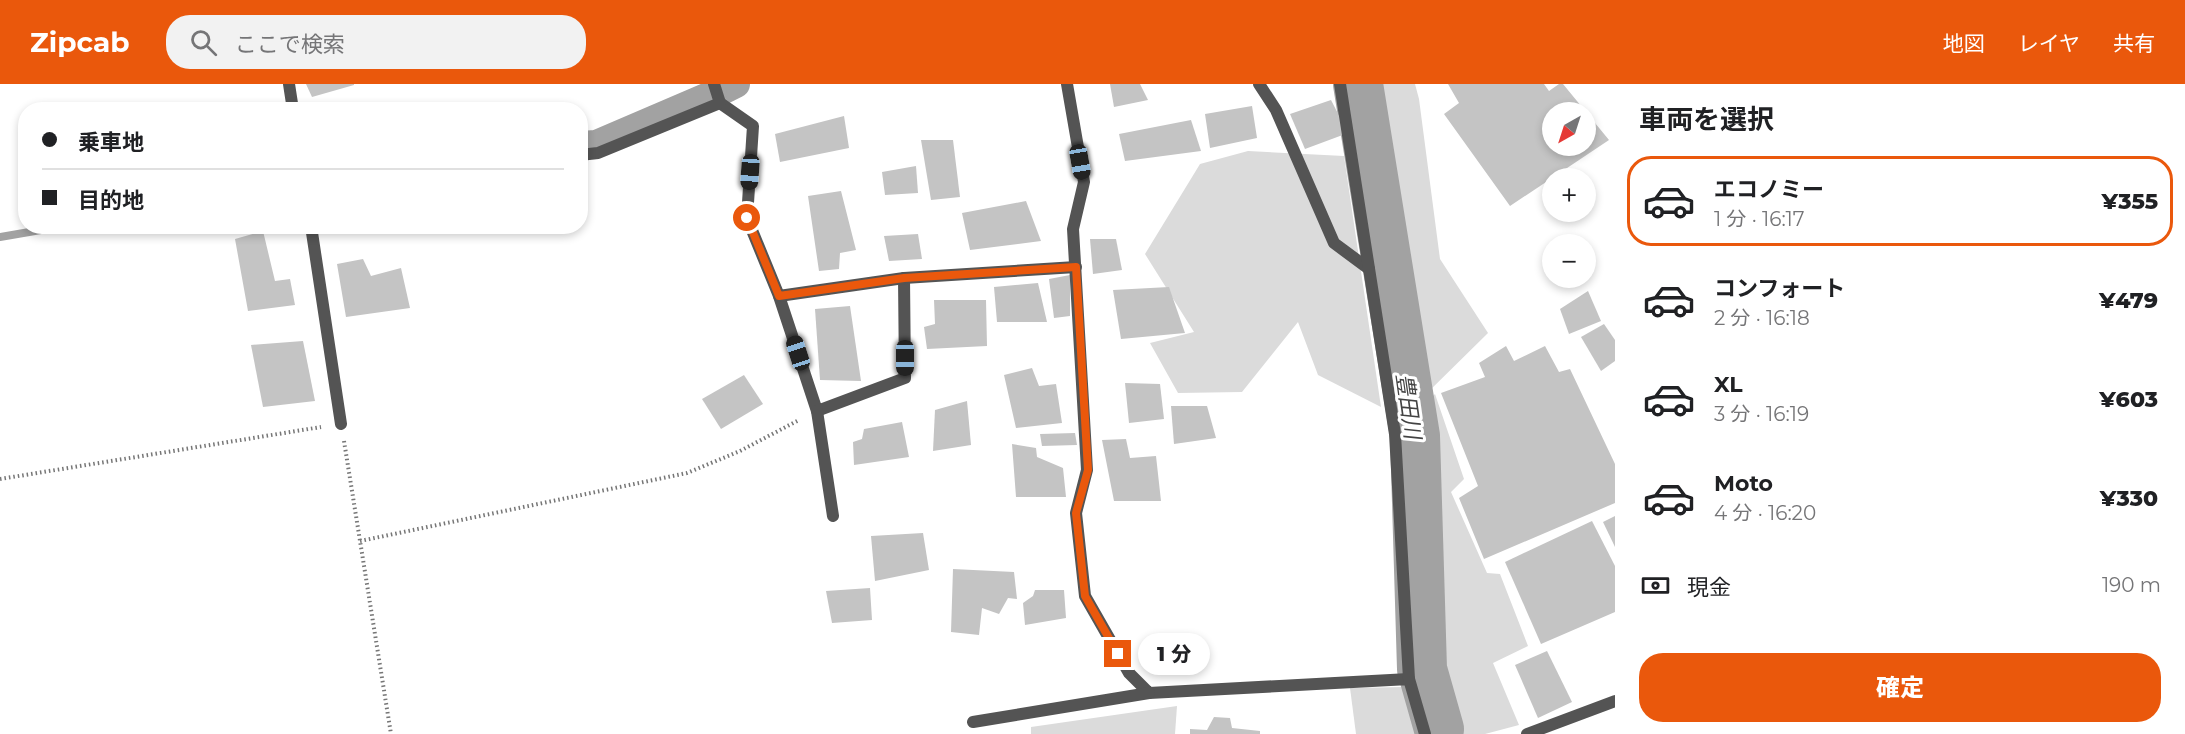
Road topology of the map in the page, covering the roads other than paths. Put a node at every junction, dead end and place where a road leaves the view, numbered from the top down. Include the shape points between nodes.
1 (289, 84) edge
2 (714, 84) edge
3 (1067, 84) edge
4 (1259, 84) edge
5 (1341, 84) edge
6 (292, 102) edge
7 (720, 103) junction
8 (588, 154) edge
9 (312, 234) edge
10 (1076, 267) junction
11 (1369, 269) junction
12 (904, 278) junction
13 (779, 296) junction
14 (817, 411) junction
15 (341, 424) road end
16 (833, 516) dead end
17 (1408, 679) junction
18 (1149, 693) junction
19 (1615, 701) edge
20 (973, 722) dead end
21 (1425, 734) edge
22 (1527, 734) edge

1 - 6 street
2 - 7 street
3 - 10 street via 1084,182 1073,229
4 - 11 street via 1276,110 1334,243
5 - 11 street
7 - 8 street
7 - 13 street via 753,126 747,218
9 - 15 street
10 - 12 street
10 - 18 street via 1088,470 1076,513 1085,596 1129,673
11 - 17 street via 1395,434
12 - 13 street
12 - 14 street via 905,378
13 - 14 street
14 - 16 street
17 - 18 street
17 - 21 street
18 - 20 street
19 - 22 street

